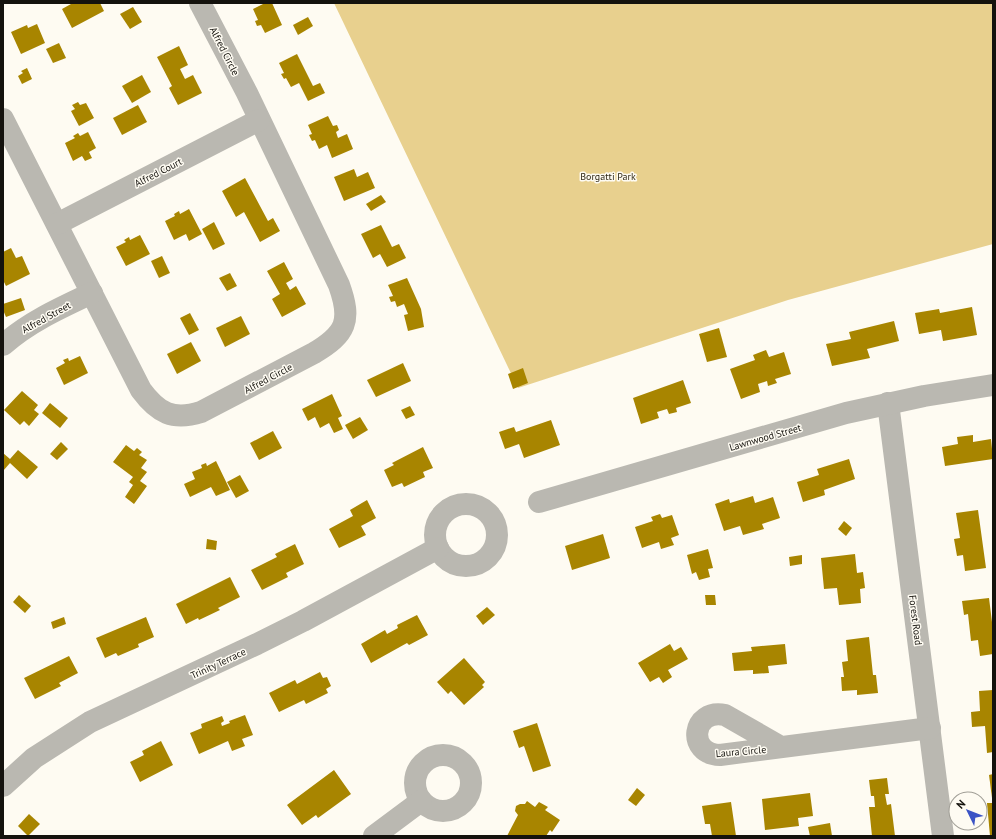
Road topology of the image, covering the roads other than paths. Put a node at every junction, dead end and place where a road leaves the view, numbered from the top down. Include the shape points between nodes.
1 (200, 3) edge
2 (3, 119) edge
3 (259, 120) junction
4 (57, 224) junction
5 (92, 293) junction
6 (3, 345) edge
7 (993, 386) edge
8 (888, 403) junction
9 (539, 502) dead end
10 (438, 548) dead end
11 (930, 728) junction
12 (781, 747) dead end
13 (3, 786) edge
14 (421, 801) dead end
15 (374, 836) edge
16 (943, 836) edge

1 - 3 street, Alfred Circle
2 - 4 street, Alfred Circle
3 - 4 street, Alfred Court
3 - 5 street, Alfred Circle via 339,285 346,316 336,337 314,354 212,408 190,416 174,416 153,405 141,390
4 - 5 street, Alfred Circle
5 - 6 street, Alfred Street via 42,317
7 - 8 street, Lawnwood Street
8 - 9 street, Lawnwood Street
8 - 11 street, Forest Road
10 - 13 street, Trinity Terrace via 257,644 90,722 34,758
11 - 12 street
11 - 16 street, Forest Road
14 - 15 street

